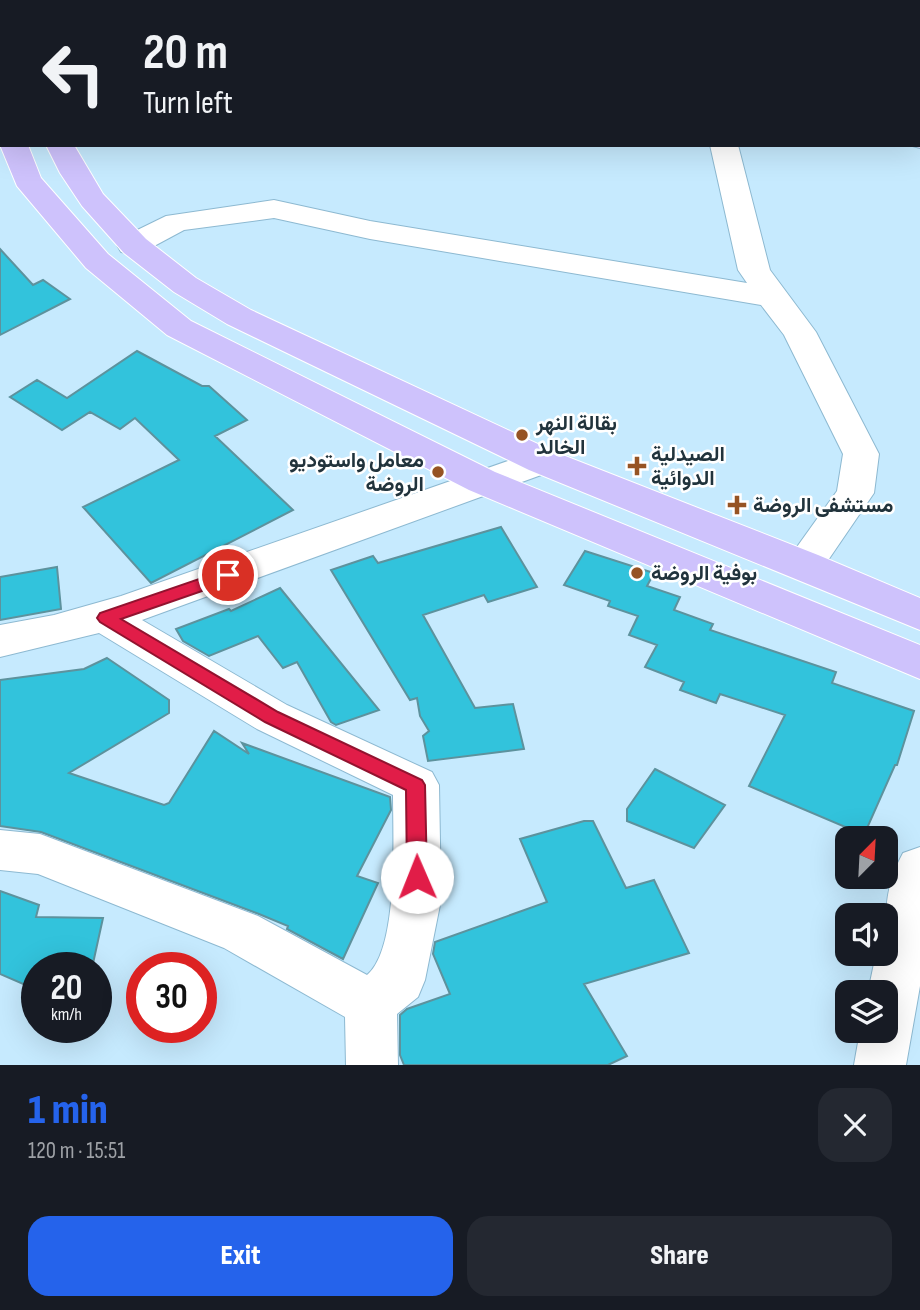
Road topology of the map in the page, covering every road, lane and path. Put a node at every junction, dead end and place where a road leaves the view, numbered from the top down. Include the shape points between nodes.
1 (15, 147) edge
2 (61, 147) edge
3 (724, 147) edge
4 (132, 245) junction
5 (771, 297) junction
6 (542, 461) junction
7 (482, 481) junction
8 (803, 565) junction
9 (920, 615) edge
10 (106, 618) junction
11 (0, 641) edge
12 (920, 663) edge
13 (0, 850) edge
14 (918, 874) edge
15 (371, 1004) junction
16 (372, 1065) edge
17 (880, 1065) edge

1 - 7 main road via 27,180 97,261 179,328
2 - 4 main road via 76,176
3 - 5 street via 754,270
4 - 5 street via 177,222 274,209 370,230
4 - 6 main road via 196,294 239,317
5 - 8 street via 799,332 861,454 855,493
6 - 7 street
6 - 8 main road
7 - 10 street
7 - 12 main road
8 - 9 main road
10 - 11 street
10 - 15 street via 272,717 416,785 417,900 400,980
13 - 15 street via 40,854 242,932
14 - 17 street
15 - 16 street

